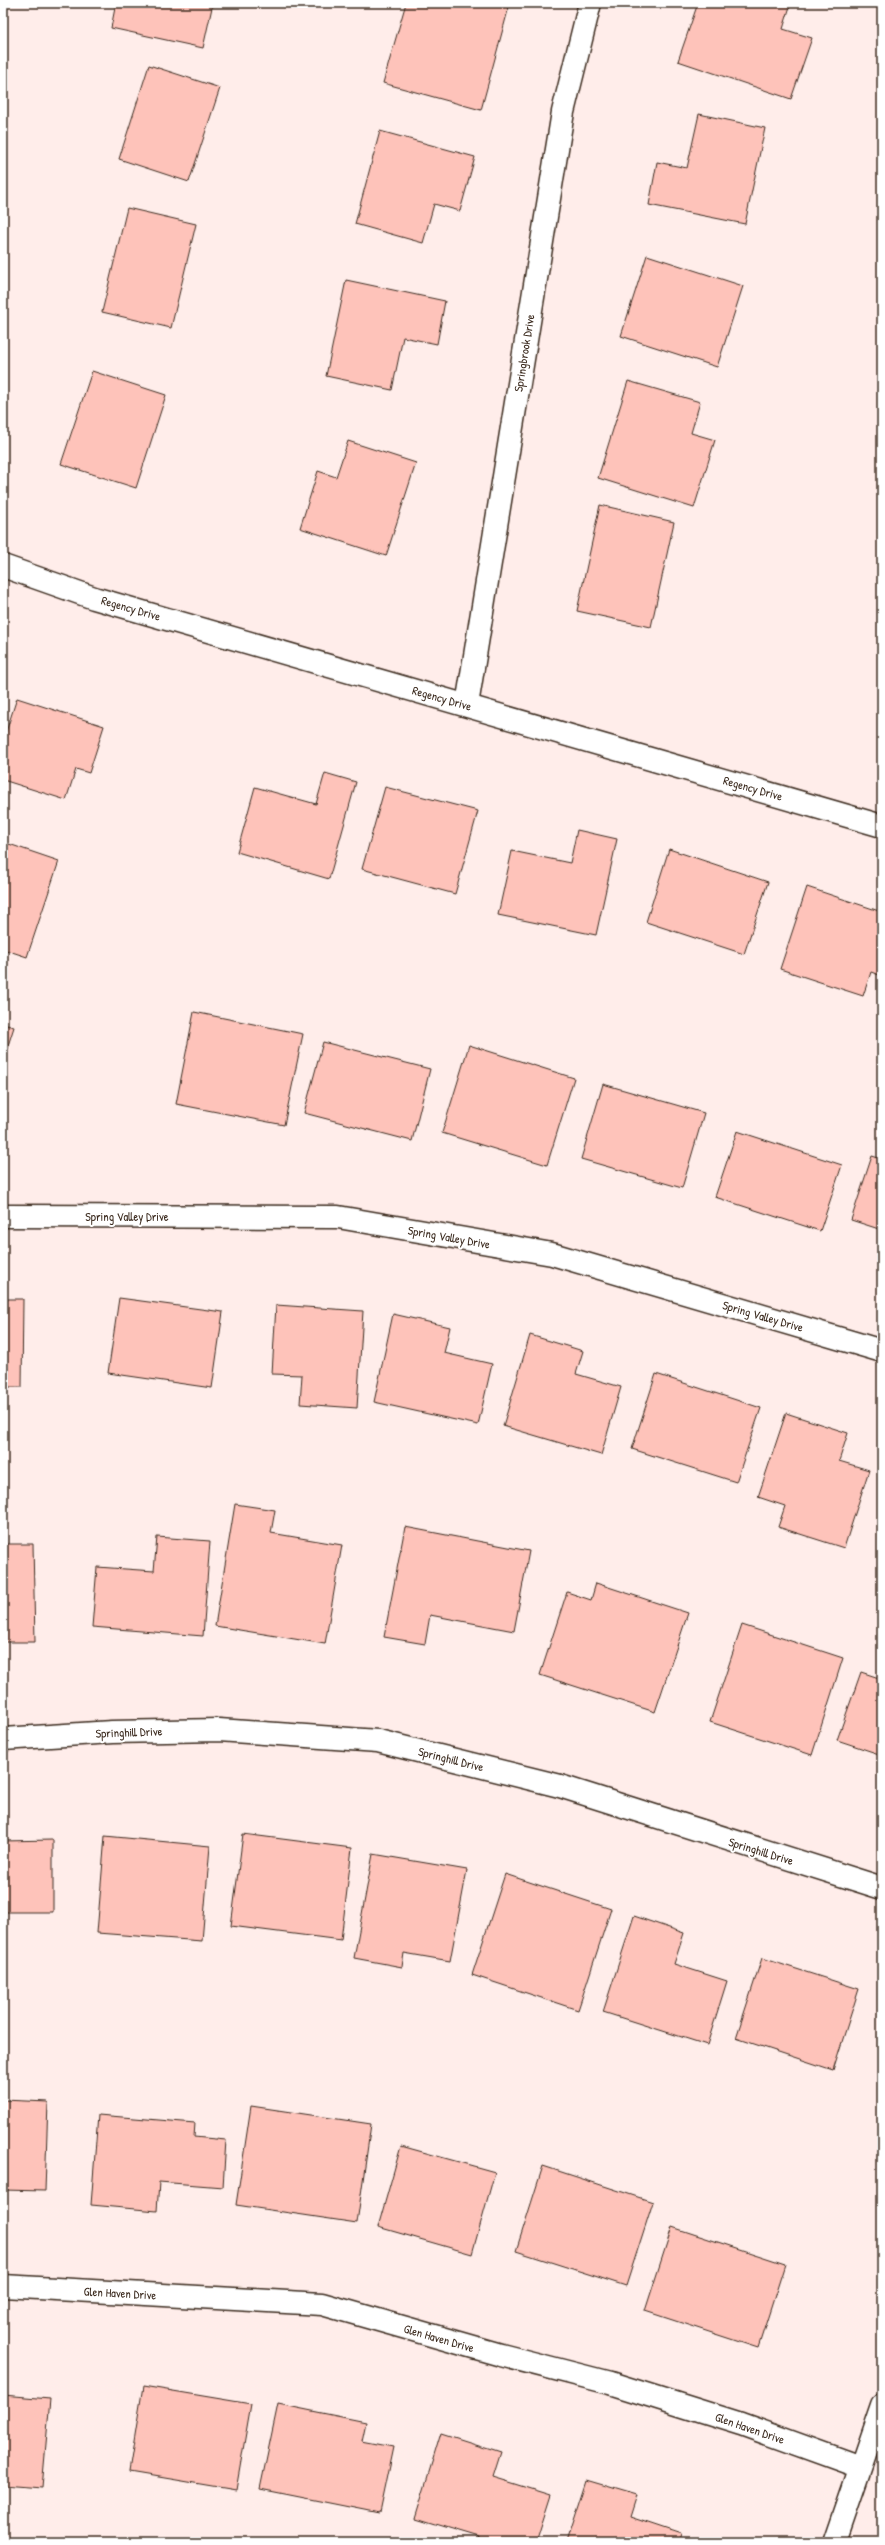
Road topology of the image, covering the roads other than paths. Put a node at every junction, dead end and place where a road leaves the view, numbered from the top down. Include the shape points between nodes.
1 (590, 3) edge
2 (3, 566) edge
3 (467, 705) junction
4 (882, 826) edge
5 (3, 1216) edge
6 (882, 1351) edge
7 (3, 1738) edge
8 (882, 1888) edge
9 (3, 2286) edge
10 (881, 2412) edge
11 (860, 2467) junction
12 (835, 2542) edge

1 - 3 street, Springbrook Drive via 562,112
2 - 3 street, Regency Drive via 94,598
3 - 4 street, Regency Drive
5 - 6 street, Spring Valley Drive via 338,1217 552,1254
7 - 8 street, Springhill Drive via 219,1730 378,1741 560,1786
9 - 11 street, Glen Haven Drive via 322,2304 610,2383 741,2424
10 - 11 street
11 - 12 street

